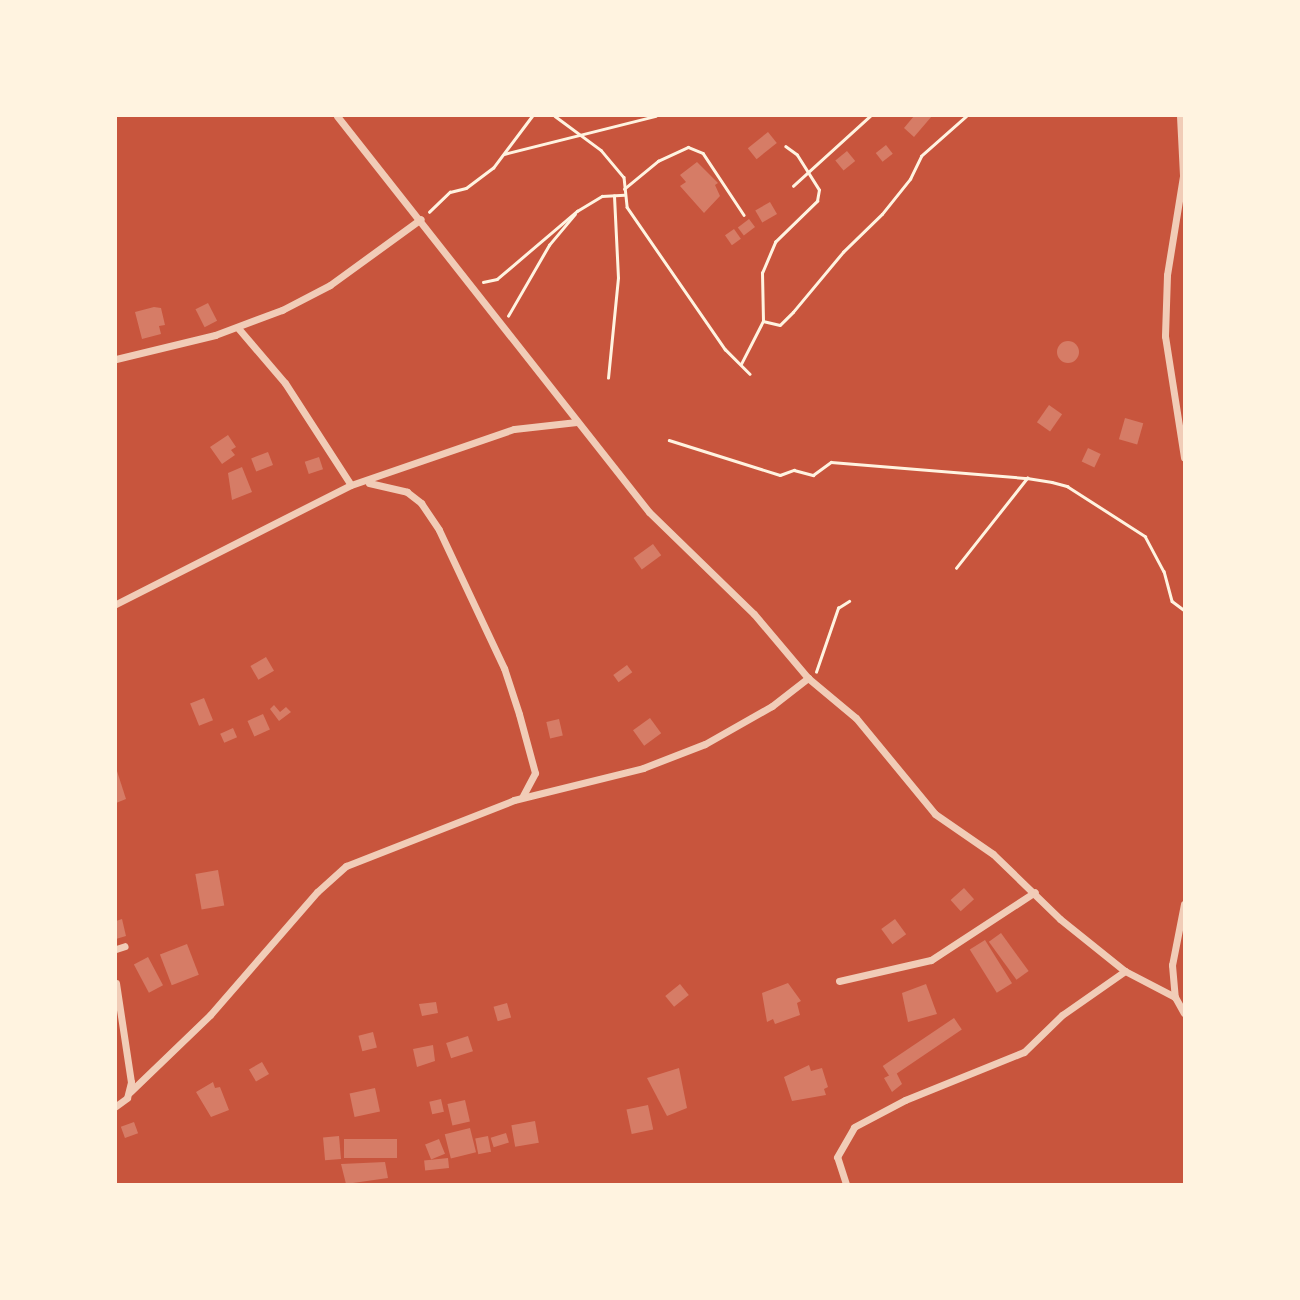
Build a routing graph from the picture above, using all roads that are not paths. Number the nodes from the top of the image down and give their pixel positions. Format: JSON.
{"nodes":[{"id":1,"x":337,"y":116,"type":"edge"},
{"id":2,"x":1180,"y":116,"type":"edge"},
{"id":3,"x":421,"y":219,"type":"junction"},
{"id":4,"x":238,"y":328,"type":"junction"},
{"id":5,"x":116,"y":359,"type":"edge"},
{"id":6,"x":1175,"y":418,"type":"junction"},
{"id":7,"x":577,"y":422,"type":"junction"},
{"id":8,"x":1185,"y":422,"type":"edge"},
{"id":9,"x":1185,"y":458,"type":"edge"},
{"id":10,"x":362,"y":482,"type":"junction"},
{"id":11,"x":351,"y":485,"type":"junction"},
{"id":12,"x":116,"y":604,"type":"edge"},
{"id":13,"x":808,"y":678,"type":"junction"},
{"id":14,"x":521,"y":798,"type":"junction"},
{"id":15,"x":1035,"y":892,"type":"junction"},
{"id":16,"x":1185,"y":904,"type":"edge"},
{"id":17,"x":125,"y":946,"type":"dead end"},
{"id":18,"x":116,"y":949,"type":"edge"},
{"id":19,"x":1172,"y":965,"type":"junction"},
{"id":20,"x":1125,"y":971,"type":"junction"},
{"id":21,"x":839,"y":981,"type":"dead end"},
{"id":22,"x":116,"y":983,"type":"edge"},
{"id":23,"x":1149,"y":987,"type":"junction"},
{"id":24,"x":1175,"y":997,"type":"junction"},
{"id":25,"x":1185,"y":1013,"type":"edge"},
{"id":26,"x":130,"y":1091,"type":"junction"},
{"id":27,"x":116,"y":1106,"type":"edge"},
{"id":28,"x":846,"y":1185,"type":"edge"}],
"edges":[{"from":1,"to":3,"type":"street"},
{"from":2,"to":6,"type":"street"},
{"from":3,"to":4,"type":"street"},
{"from":3,"to":7,"type":"street"},
{"from":4,"to":5,"type":"street"},
{"from":4,"to":11,"type":"street"},
{"from":6,"to":8,"type":"street"},
{"from":6,"to":9,"type":"street"},
{"from":7,"to":10,"type":"street"},
{"from":7,"to":13,"type":"street"},
{"from":10,"to":11,"type":"street"},
{"from":10,"to":14,"type":"street"},
{"from":11,"to":12,"type":"street"},
{"from":13,"to":14,"type":"street"},
{"from":13,"to":15,"type":"street"},
{"from":14,"to":26,"type":"street"},
{"from":15,"to":20,"type":"street"},
{"from":15,"to":21,"type":"street"},
{"from":16,"to":19,"type":"street"},
{"from":17,"to":18,"type":"street"},
{"from":19,"to":23,"type":"street"},
{"from":19,"to":24,"type":"street"},
{"from":20,"to":23,"type":"street"},
{"from":20,"to":28,"type":"street"},
{"from":22,"to":26,"type":"street"},
{"from":23,"to":24,"type":"street"},
{"from":24,"to":25,"type":"street"},
{"from":26,"to":27,"type":"street"}]}
